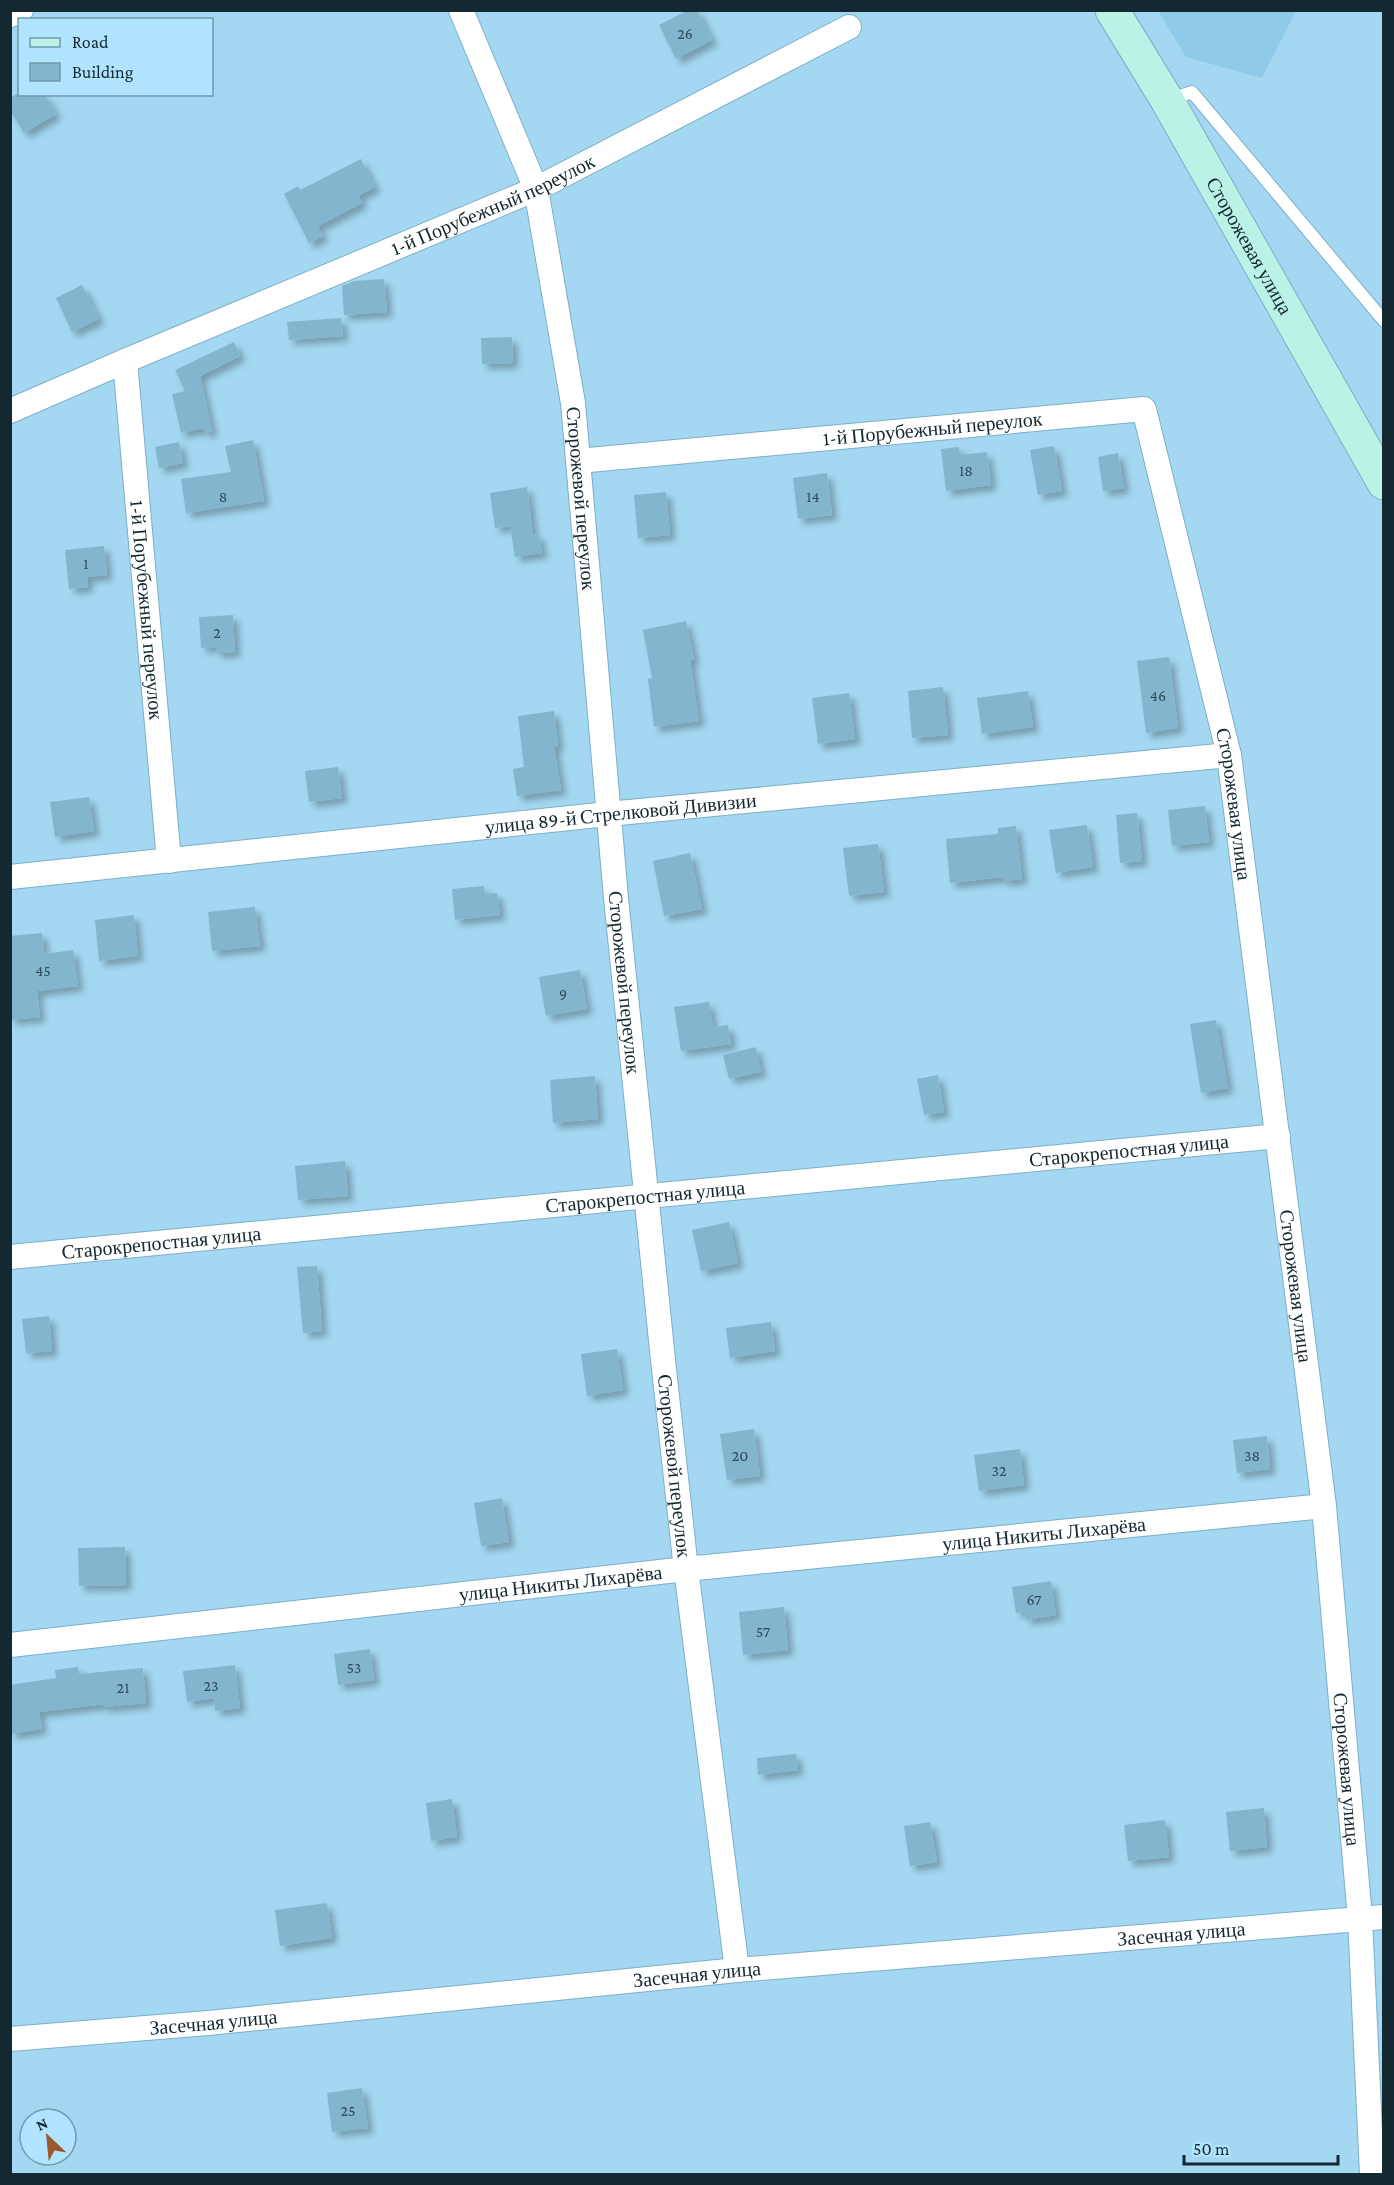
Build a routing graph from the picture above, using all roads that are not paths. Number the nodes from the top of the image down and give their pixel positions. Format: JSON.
{"nodes":[{"id":1,"x":21,"y":10,"type":"edge"},
{"id":2,"x":460,"y":10,"type":"edge"},
{"id":3,"x":1112,"y":10,"type":"edge"},
{"id":4,"x":10,"y":15,"type":"edge"},
{"id":5,"x":849,"y":27,"type":"dead end"},
{"id":6,"x":1167,"y":100,"type":"junction"},
{"id":7,"x":536,"y":189,"type":"junction"},
{"id":8,"x":1383,"y":321,"type":"edge"},
{"id":9,"x":125,"y":361,"type":"junction"},
{"id":10,"x":1144,"y":409,"type":"joint"},
{"id":11,"x":10,"y":411,"type":"edge"},
{"id":12,"x":578,"y":461,"type":"junction"},
{"id":13,"x":1383,"y":483,"type":"edge"},
{"id":14,"x":1229,"y":755,"type":"junction"},
{"id":15,"x":608,"y":814,"type":"junction"},
{"id":16,"x":169,"y":861,"type":"junction"},
{"id":17,"x":10,"y":878,"type":"edge"},
{"id":18,"x":1278,"y":1136,"type":"junction"},
{"id":19,"x":646,"y":1197,"type":"junction"},
{"id":20,"x":10,"y":1257,"type":"edge"},
{"id":21,"x":1324,"y":1506,"type":"junction"},
{"id":22,"x":686,"y":1569,"type":"junction"},
{"id":23,"x":10,"y":1645,"type":"edge"},
{"id":24,"x":1372,"y":1918,"type":"edge"},
{"id":25,"x":737,"y":1970,"type":"junction"},
{"id":26,"x":10,"y":2039,"type":"edge"},
{"id":27,"x":1371,"y":2174,"type":"edge"}],
"edges":[{"from":1,"to":4,"type":"street"},
{"from":2,"to":7,"type":"street","name":"Сторожевой переулок"},
{"from":3,"to":6,"type":"main road","name":"Сторожевая улица"},
{"from":5,"to":7,"type":"street","name":"1-й Порубежный переулок"},
{"from":6,"to":8,"type":"lane"},
{"from":6,"to":13,"type":"main road","name":"Сторожевая улица"},
{"from":7,"to":9,"type":"street","name":"1-й Порубежный переулок"},
{"from":7,"to":12,"type":"street","name":"Сторожевой переулок"},
{"from":9,"to":11,"type":"street","name":"1-й Порубежный переулок"},
{"from":9,"to":16,"type":"street","name":"1-й Порубежный переулок"},
{"from":10,"to":12,"type":"street","name":"1-й Порубежный переулок"},
{"from":10,"to":14,"type":"street","name":"Сторожевая улица"},
{"from":12,"to":15,"type":"street","name":"Сторожевой переулок"},
{"from":14,"to":15,"type":"street","name":"улица 89-й Стрелковой Дивизии"},
{"from":14,"to":18,"type":"street","name":"Сторожевая улица"},
{"from":15,"to":16,"type":"street","name":"улица 89-й Стрелковой Дивизии"},
{"from":15,"to":19,"type":"street","name":"Сторожевой переулок"},
{"from":16,"to":17,"type":"street","name":"улица 89-й Стрелковой Дивизии"},
{"from":18,"to":19,"type":"street","name":"Старокрепостная улица"},
{"from":18,"to":21,"type":"street","name":"Сторожевая улица"},
{"from":19,"to":20,"type":"street","name":"Старокрепостная улица"},
{"from":19,"to":22,"type":"street","name":"Сторожевой переулок"},
{"from":21,"to":22,"type":"street","name":"улица Никиты Лихарёва"},
{"from":21,"to":24,"type":"street","name":"Сторожевая улица"},
{"from":22,"to":23,"type":"street","name":"улица Никиты Лихарёва"},
{"from":22,"to":25,"type":"street","name":"Сторожевой переулок"},
{"from":24,"to":25,"type":"street","name":"Засечная улица"},
{"from":24,"to":27,"type":"street","name":"Сторожевая улица"},
{"from":25,"to":26,"type":"street","name":"Засечная улица"}]}
